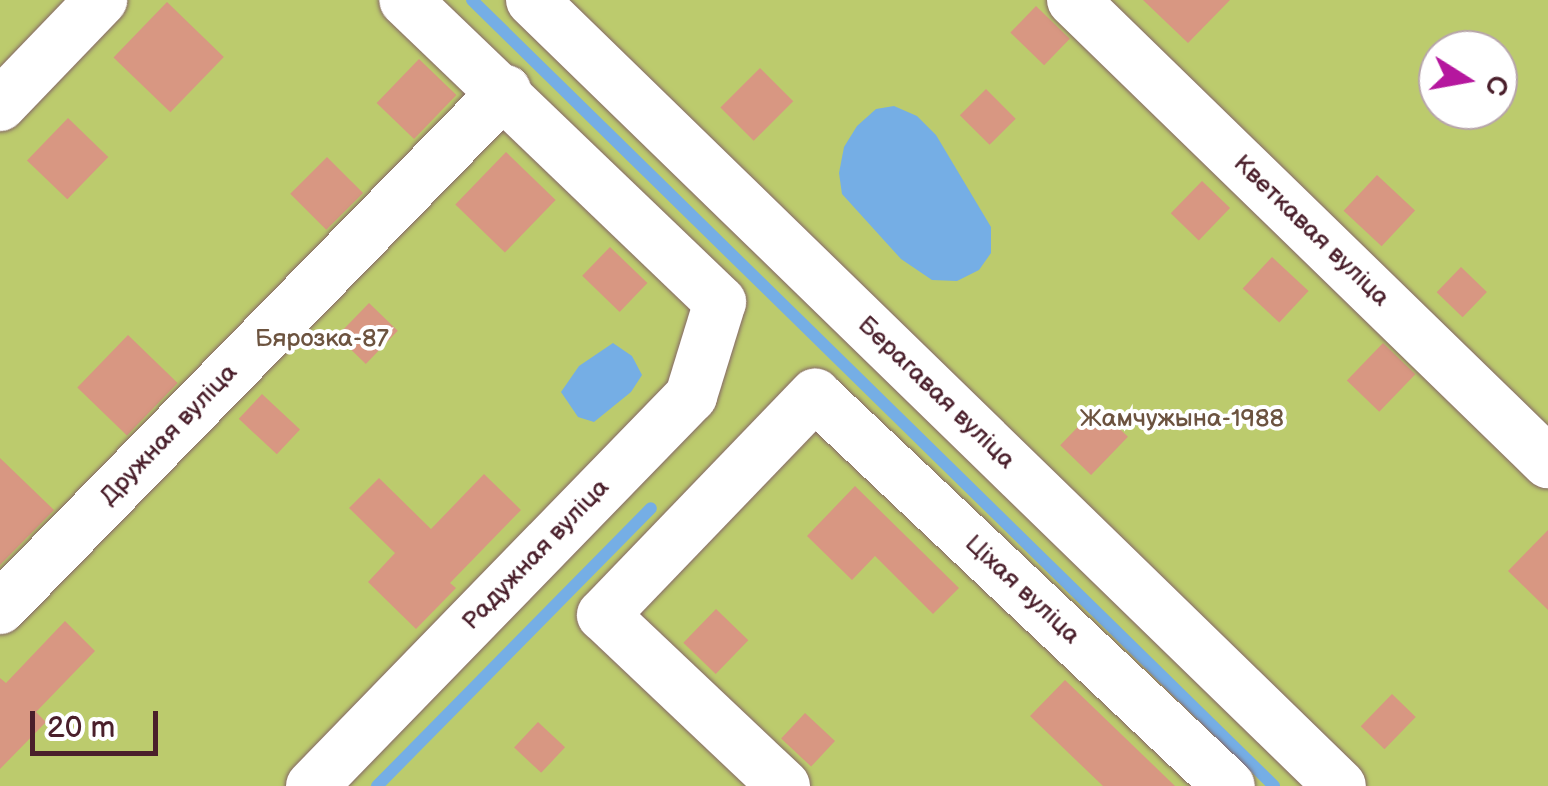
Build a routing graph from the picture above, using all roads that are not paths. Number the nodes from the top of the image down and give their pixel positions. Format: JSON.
{"nodes":[{"id":1,"x":101,"y":0,"type":"edge"},
{"id":2,"x":405,"y":0,"type":"edge"},
{"id":3,"x":532,"y":0,"type":"edge"},
{"id":4,"x":1073,"y":0,"type":"edge"},
{"id":5,"x":505,"y":92,"type":"junction"},
{"id":6,"x":0,"y":105,"type":"edge"},
{"id":7,"x":1548,"y":462,"type":"edge"},
{"id":8,"x":0,"y":608,"type":"edge"},
{"id":9,"x":312,"y":786,"type":"edge"},
{"id":10,"x":784,"y":786,"type":"edge"},
{"id":11,"x":1230,"y":786,"type":"edge"},
{"id":12,"x":1340,"y":786,"type":"edge"}],
"edges":[{"from":1,"to":6,"type":"lane"},
{"from":2,"to":5,"type":"lane"},
{"from":3,"to":12,"type":"lane","name":"Берагавая вуліца"},
{"from":4,"to":7,"type":"lane","name":"Кветкавая вуліца"},
{"from":5,"to":8,"type":"lane","name":"Дружная вуліца"},
{"from":5,"to":9,"type":"lane","name":"Радужная вуліца"},
{"from":10,"to":11,"type":"lane","name":"Ціхая вуліца"}]}
